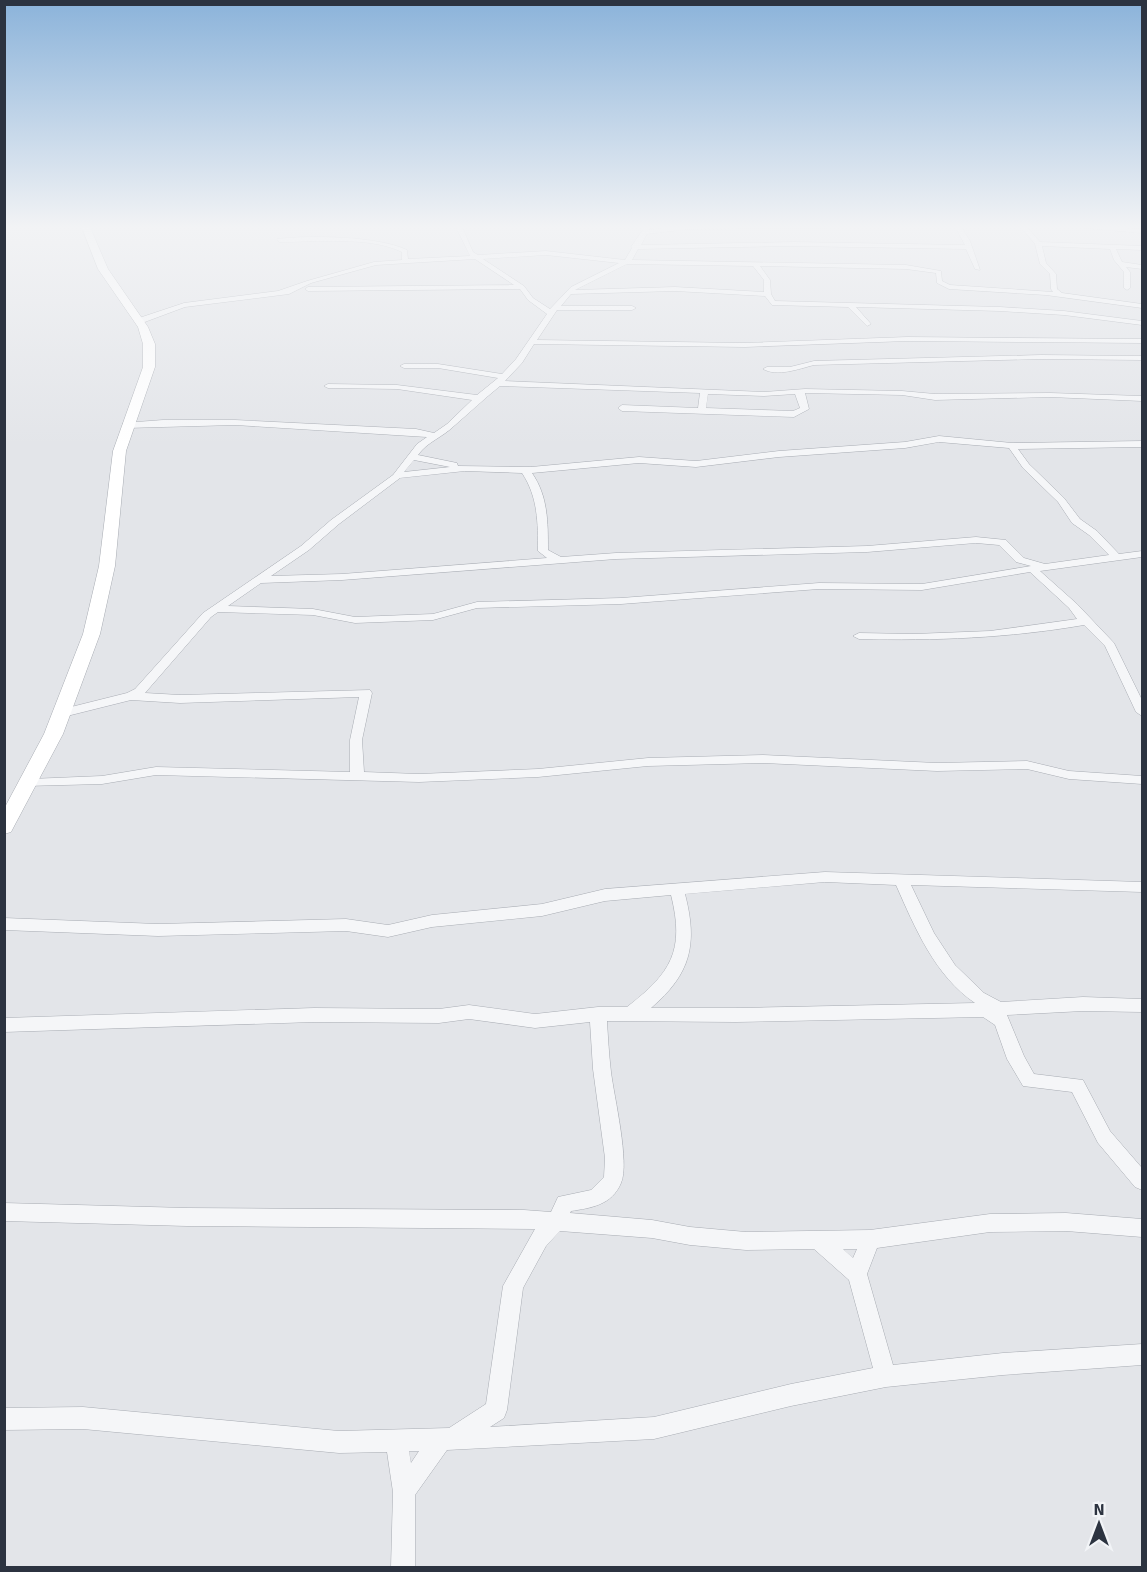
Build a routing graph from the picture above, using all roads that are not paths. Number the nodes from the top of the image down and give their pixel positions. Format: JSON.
{"nodes":[{"id":1,"x":123,"y":298,"type":"edge"},
{"id":2,"x":237,"y":298,"type":"edge"},
{"id":3,"x":531,"y":298,"type":"edge"},
{"id":4,"x":565,"y":298,"type":"edge"},
{"id":5,"x":770,"y":298,"type":"edge"},
{"id":6,"x":1090,"y":298,"type":"edge"},
{"id":7,"x":850,"y":306,"type":"junction"},
{"id":8,"x":1143,"y":306,"type":"edge"},
{"id":9,"x":632,"y":308,"type":"dead end"},
{"id":10,"x":554,"y":311,"type":"junction"},
{"id":11,"x":139,"y":321,"type":"junction"},
{"id":12,"x":1143,"y":323,"type":"edge"},
{"id":13,"x":867,"y":324,"type":"dead end"},
{"id":14,"x":1143,"y":341,"type":"edge"},
{"id":15,"x":530,"y":342,"type":"junction"},
{"id":16,"x":1143,"y":358,"type":"edge"},
{"id":17,"x":404,"y":366,"type":"dead end"},
{"id":18,"x":767,"y":369,"type":"dead end"},
{"id":19,"x":501,"y":380,"type":"junction"},
{"id":20,"x":328,"y":386,"type":"dead end"},
{"id":21,"x":704,"y":391,"type":"junction"},
{"id":22,"x":799,"y":393,"type":"junction"},
{"id":23,"x":1143,"y":399,"type":"edge"},
{"id":24,"x":473,"y":400,"type":"junction"},
{"id":25,"x":622,"y":408,"type":"dead end"},
{"id":26,"x":702,"y":410,"type":"junction"},
{"id":27,"x":126,"y":425,"type":"junction"},
{"id":28,"x":435,"y":436,"type":"junction"},
{"id":29,"x":1143,"y":444,"type":"edge"},
{"id":30,"x":1012,"y":446,"type":"junction"},
{"id":31,"x":412,"y":457,"type":"junction"},
{"id":32,"x":560,"y":467,"type":"junction"},
{"id":33,"x":465,"y":468,"type":"junction"},
{"id":34,"x":525,"y":471,"type":"junction"},
{"id":35,"x":397,"y":476,"type":"junction"},
{"id":36,"x":538,"y":491,"type":"junction"},
{"id":37,"x":1143,"y":554,"type":"edge"},
{"id":38,"x":1117,"y":558,"type":"junction"},
{"id":39,"x":559,"y":561,"type":"junction"},
{"id":40,"x":1049,"y":568,"type":"junction"},
{"id":41,"x":1033,"y":570,"type":"junction"},
{"id":42,"x":260,"y":580,"type":"junction"},
{"id":43,"x":216,"y":609,"type":"junction"},
{"id":44,"x":1080,"y":621,"type":"junction"},
{"id":45,"x":859,"y":636,"type":"dead end"},
{"id":46,"x":131,"y":696,"type":"junction"},
{"id":47,"x":1143,"y":712,"type":"edge"},
{"id":48,"x":63,"y":713,"type":"junction"},
{"id":49,"x":357,"y":775,"type":"junction"},
{"id":50,"x":1143,"y":780,"type":"edge"},
{"id":51,"x":30,"y":783,"type":"junction"},
{"id":52,"x":5,"y":825,"type":"edge"},
{"id":53,"x":901,"y":878,"type":"junction"},
{"id":54,"x":1143,"y":887,"type":"edge"},
{"id":55,"x":677,"y":890,"type":"junction"},
{"id":56,"x":4,"y":924,"type":"edge"},
{"id":57,"x":1143,"y":1005,"type":"edge"},
{"id":58,"x":999,"y":1012,"type":"junction"},
{"id":59,"x":598,"y":1014,"type":"junction"},
{"id":60,"x":631,"y":1014,"type":"junction"},
{"id":61,"x":4,"y":1025,"type":"edge"},
{"id":62,"x":1143,"y":1181,"type":"edge"},
{"id":63,"x":4,"y":1212,"type":"edge"},
{"id":64,"x":524,"y":1219,"type":"junction"},
{"id":65,"x":556,"y":1221,"type":"junction"},
{"id":66,"x":1143,"y":1228,"type":"edge"},
{"id":67,"x":539,"y":1239,"type":"junction"},
{"id":68,"x":870,"y":1239,"type":"junction"},
{"id":69,"x":819,"y":1241,"type":"junction"},
{"id":70,"x":857,"y":1274,"type":"junction"},
{"id":71,"x":1143,"y":1355,"type":"edge"},
{"id":72,"x":886,"y":1376,"type":"junction"},
{"id":73,"x":4,"y":1419,"type":"edge"},
{"id":74,"x":447,"y":1439,"type":"junction"},
{"id":75,"x":396,"y":1440,"type":"junction"},
{"id":76,"x":404,"y":1492,"type":"junction"},
{"id":77,"x":403,"y":1568,"type":"edge"}],
"edges":[{"from":1,"to":11,"type":"street"},
{"from":2,"to":11,"type":"street"},
{"from":3,"to":10,"type":"street"},
{"from":4,"to":10,"type":"street"},
{"from":5,"to":7,"type":"street"},
{"from":6,"to":8,"type":"street"},
{"from":7,"to":12,"type":"street"},
{"from":7,"to":13,"type":"street"},
{"from":9,"to":10,"type":"street"},
{"from":10,"to":15,"type":"street"},
{"from":11,"to":27,"type":"street"},
{"from":14,"to":15,"type":"street"},
{"from":15,"to":19,"type":"street"},
{"from":16,"to":18,"type":"street"},
{"from":17,"to":19,"type":"street"},
{"from":19,"to":21,"type":"street"},
{"from":19,"to":24,"type":"street"},
{"from":20,"to":24,"type":"street"},
{"from":21,"to":22,"type":"street"},
{"from":21,"to":26,"type":"street"},
{"from":22,"to":23,"type":"street"},
{"from":22,"to":26,"type":"street"},
{"from":24,"to":28,"type":"street"},
{"from":25,"to":26,"type":"street"},
{"from":27,"to":28,"type":"street"},
{"from":27,"to":48,"type":"street"},
{"from":28,"to":31,"type":"street"},
{"from":29,"to":30,"type":"street"},
{"from":30,"to":32,"type":"street"},
{"from":30,"to":38,"type":"street"},
{"from":31,"to":33,"type":"street"},
{"from":31,"to":35,"type":"street"},
{"from":32,"to":34,"type":"street"},
{"from":32,"to":36,"type":"street"},
{"from":33,"to":34,"type":"street"},
{"from":33,"to":35,"type":"street"},
{"from":34,"to":36,"type":"street"},
{"from":35,"to":42,"type":"street"},
{"from":36,"to":39,"type":"street"},
{"from":37,"to":38,"type":"street"},
{"from":38,"to":40,"type":"street"},
{"from":39,"to":40,"type":"street"},
{"from":39,"to":42,"type":"street"},
{"from":40,"to":41,"type":"street"},
{"from":41,"to":43,"type":"street"},
{"from":41,"to":44,"type":"street"},
{"from":42,"to":43,"type":"street"},
{"from":43,"to":46,"type":"street"},
{"from":44,"to":45,"type":"street"},
{"from":44,"to":47,"type":"street"},
{"from":46,"to":48,"type":"street"},
{"from":46,"to":49,"type":"street"},
{"from":48,"to":51,"type":"street"},
{"from":49,"to":50,"type":"street"},
{"from":49,"to":51,"type":"street"},
{"from":51,"to":52,"type":"street"},
{"from":53,"to":54,"type":"street"},
{"from":53,"to":55,"type":"street"},
{"from":53,"to":58,"type":"street"},
{"from":55,"to":56,"type":"street"},
{"from":55,"to":60,"type":"street"},
{"from":57,"to":58,"type":"street"},
{"from":58,"to":60,"type":"street"},
{"from":58,"to":62,"type":"street"},
{"from":59,"to":60,"type":"street"},
{"from":59,"to":61,"type":"street"},
{"from":59,"to":65,"type":"street"},
{"from":63,"to":64,"type":"street"},
{"from":64,"to":65,"type":"street"},
{"from":64,"to":67,"type":"street"},
{"from":65,"to":67,"type":"street"},
{"from":65,"to":69,"type":"street"},
{"from":66,"to":68,"type":"street"},
{"from":67,"to":74,"type":"street"},
{"from":68,"to":69,"type":"street"},
{"from":68,"to":70,"type":"street"},
{"from":69,"to":70,"type":"street"},
{"from":70,"to":72,"type":"street"},
{"from":71,"to":72,"type":"street"},
{"from":72,"to":74,"type":"street"},
{"from":73,"to":75,"type":"street"},
{"from":74,"to":75,"type":"street"},
{"from":74,"to":76,"type":"street"},
{"from":75,"to":76,"type":"street"},
{"from":76,"to":77,"type":"street"}]}
